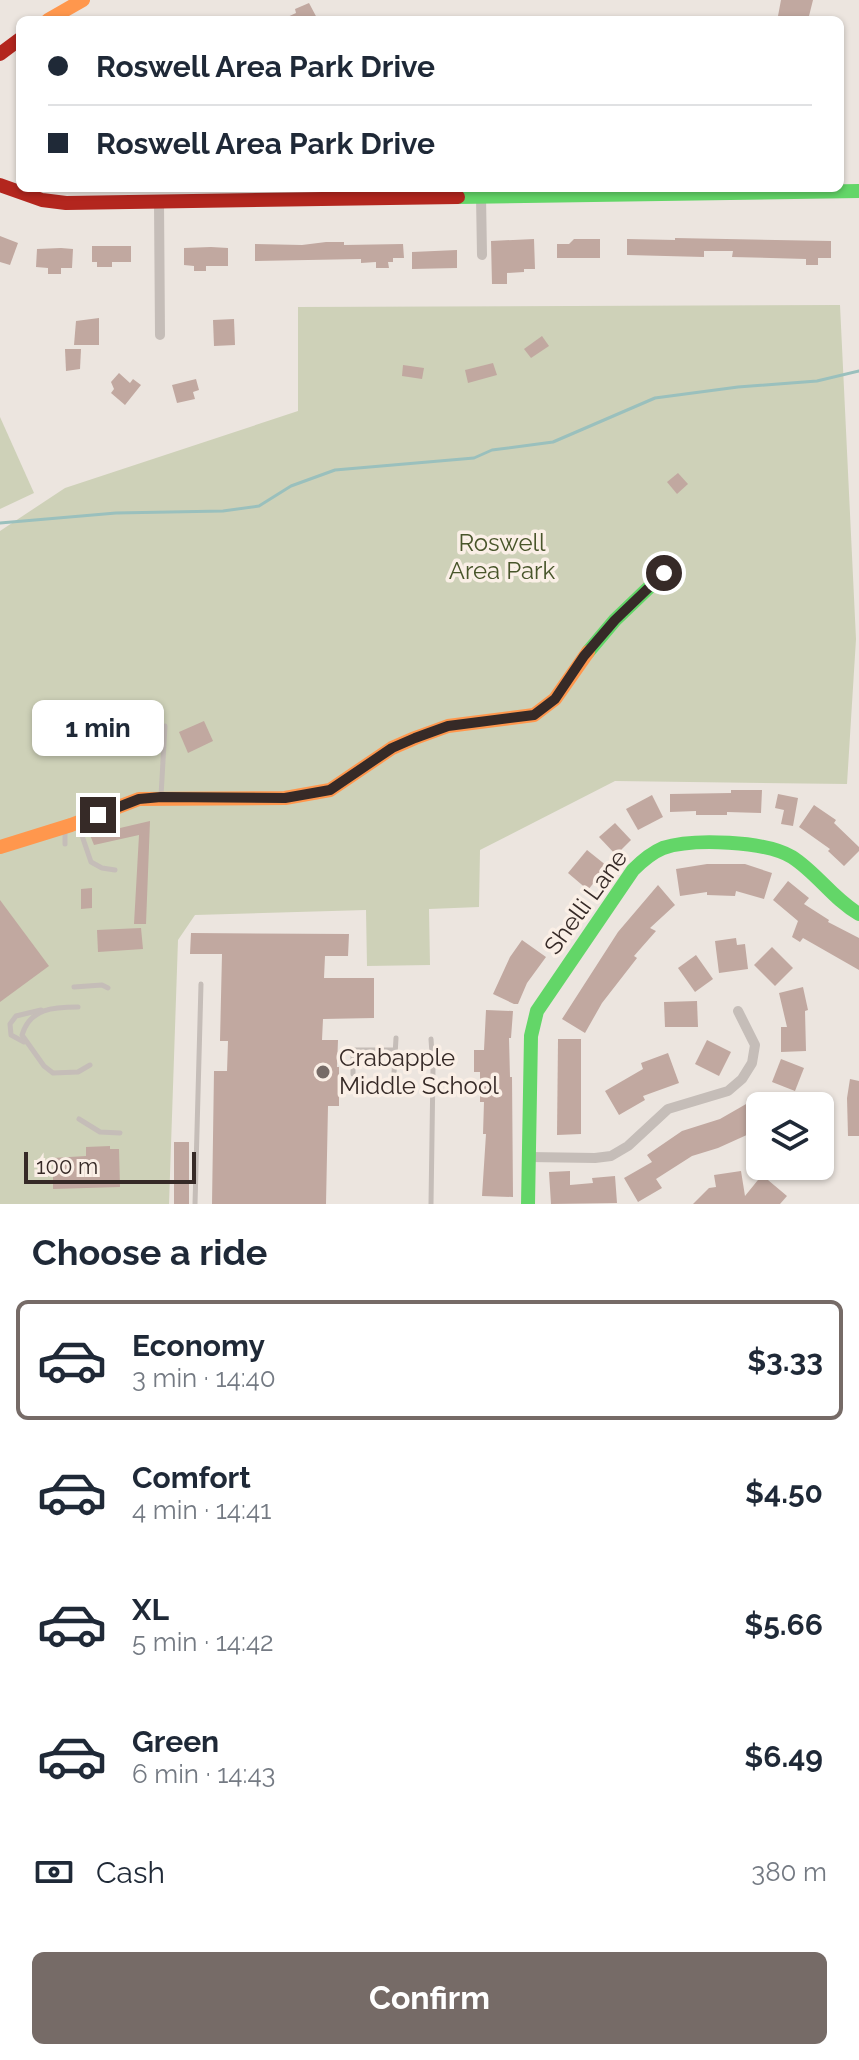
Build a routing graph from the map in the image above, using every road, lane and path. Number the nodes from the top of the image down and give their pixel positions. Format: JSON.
{"nodes":[{"id":1,"x":74,"y":2,"type":"edge"},
{"id":2,"x":54,"y":16,"type":"edge"},
{"id":3,"x":19,"y":192,"type":"edge"},
{"id":4,"x":783,"y":192,"type":"edge"},
{"id":5,"x":481,"y":196,"type":"junction"},
{"id":6,"x":159,"y":202,"type":"junction"},
{"id":7,"x":482,"y":255,"type":"dead end"},
{"id":8,"x":160,"y":335,"type":"dead end"},
{"id":9,"x":664,"y":573,"type":"dead end"},
{"id":10,"x":165,"y":726,"type":"dead end"},
{"id":11,"x":161,"y":797,"type":"junction"},
{"id":12,"x":71,"y":825,"type":"junction"},
{"id":13,"x":65,"y":844,"type":"dead end"},
{"id":14,"x":0,"y":847,"type":"edge"},
{"id":15,"x":115,"y":870,"type":"dead end"},
{"id":16,"x":859,"y":914,"type":"edge"},
{"id":17,"x":201,"y":984,"type":"dead end"},
{"id":18,"x":74,"y":987,"type":"dead end"},
{"id":19,"x":108,"y":988,"type":"dead end"},
{"id":20,"x":78,"y":1007,"type":"dead end"},
{"id":21,"x":42,"y":1010,"type":"junction"},
{"id":22,"x":738,"y":1011,"type":"dead end"},
{"id":23,"x":396,"y":1038,"type":"dead end"},
{"id":24,"x":431,"y":1039,"type":"dead end"},
{"id":25,"x":27,"y":1043,"type":"junction"},
{"id":26,"x":394,"y":1050,"type":"junction"},
{"id":27,"x":90,"y":1065,"type":"dead end"},
{"id":28,"x":394,"y":1073,"type":"dead end"},
{"id":29,"x":353,"y":1074,"type":"dead end"},
{"id":30,"x":79,"y":1119,"type":"dead end"},
{"id":31,"x":120,"y":1133,"type":"dead end"},
{"id":32,"x":529,"y":1157,"type":"junction"},
{"id":33,"x":195,"y":1204,"type":"edge"},
{"id":34,"x":431,"y":1204,"type":"edge"},
{"id":35,"x":528,"y":1204,"type":"edge"}],
"edges":[{"from":1,"to":2,"type":"street"},
{"from":3,"to":6,"type":"street"},
{"from":4,"to":5,"type":"street"},
{"from":5,"to":6,"type":"street"},
{"from":5,"to":7,"type":"street"},
{"from":6,"to":8,"type":"street"},
{"from":9,"to":11,"type":"street"},
{"from":10,"to":11,"type":"lane"},
{"from":11,"to":12,"type":"street"},
{"from":12,"to":13,"type":"lane"},
{"from":12,"to":14,"type":"street"},
{"from":12,"to":15,"type":"lane"},
{"from":16,"to":32,"type":"street","name":"Shelli Lane"},
{"from":17,"to":33,"type":"lane"},
{"from":18,"to":19,"type":"lane"},
{"from":20,"to":21,"type":"lane"},
{"from":21,"to":25,"type":"lane"},
{"from":21,"to":25,"type":"lane"},
{"from":22,"to":32,"type":"street"},
{"from":23,"to":26,"type":"lane"},
{"from":24,"to":34,"type":"lane"},
{"from":25,"to":27,"type":"lane"},
{"from":26,"to":28,"type":"lane"},
{"from":26,"to":29,"type":"lane"},
{"from":30,"to":31,"type":"lane"},
{"from":32,"to":35,"type":"street","name":"Shelli Lane"}]}
